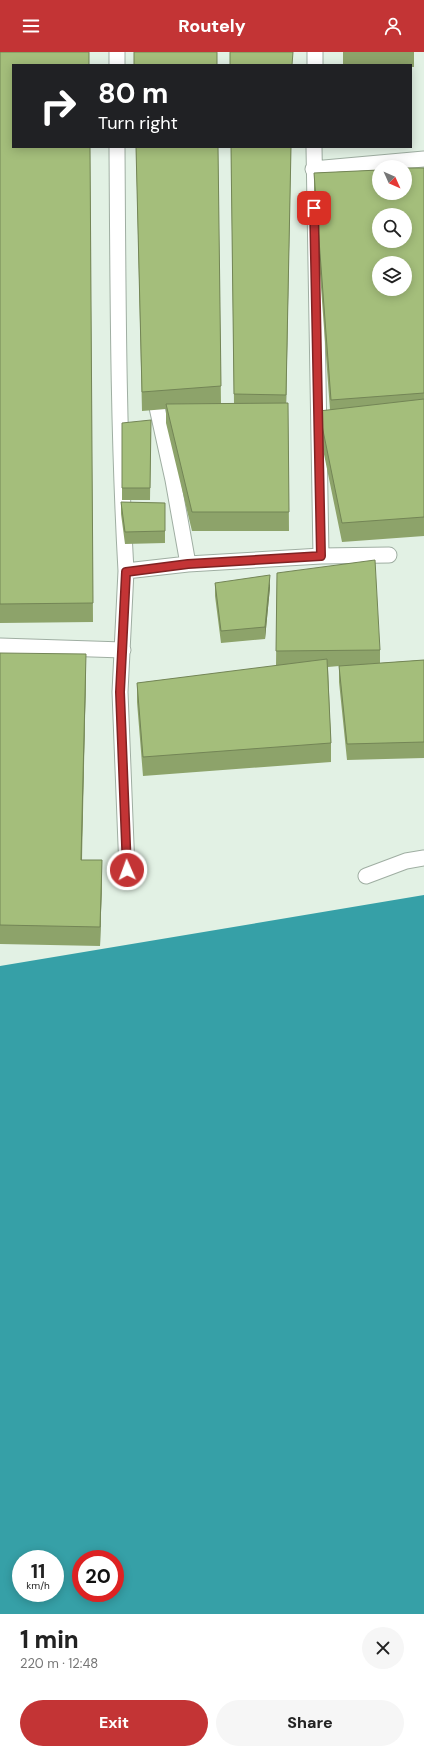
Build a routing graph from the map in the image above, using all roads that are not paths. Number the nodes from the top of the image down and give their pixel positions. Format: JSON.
{"nodes":[{"id":1,"x":117,"y":52,"type":"edge"},
{"id":2,"x":315,"y":52,"type":"edge"},
{"id":3,"x":117,"y":64,"type":"edge"},
{"id":4,"x":315,"y":64,"type":"edge"},
{"id":5,"x":117,"y":148,"type":"edge"},
{"id":6,"x":314,"y":148,"type":"edge"},
{"id":7,"x":424,"y":159,"type":"edge"},
{"id":8,"x":313,"y":169,"type":"junction"},
{"id":9,"x":156,"y":403,"type":"edge"},
{"id":10,"x":389,"y":555,"type":"dead end"},
{"id":11,"x":321,"y":556,"type":"junction"},
{"id":12,"x":188,"y":564,"type":"junction"},
{"id":13,"x":126,"y":572,"type":"junction"},
{"id":14,"x":0,"y":646,"type":"edge"},
{"id":15,"x":123,"y":650,"type":"junction"},
{"id":16,"x":424,"y":858,"type":"edge"},
{"id":17,"x":127,"y":870,"type":"dead end"},
{"id":18,"x":366,"y":876,"type":"dead end"}],
"edges":[{"from":1,"to":3,"type":"lane"},
{"from":2,"to":4,"type":"lane"},
{"from":5,"to":13,"type":"lane"},
{"from":6,"to":8,"type":"lane"},
{"from":7,"to":8,"type":"lane"},
{"from":8,"to":11,"type":"lane"},
{"from":9,"to":12,"type":"lane"},
{"from":10,"to":11,"type":"lane"},
{"from":11,"to":12,"type":"lane"},
{"from":12,"to":13,"type":"lane"},
{"from":13,"to":15,"type":"lane"},
{"from":14,"to":15,"type":"lane"},
{"from":15,"to":17,"type":"lane"},
{"from":16,"to":18,"type":"lane"}]}
